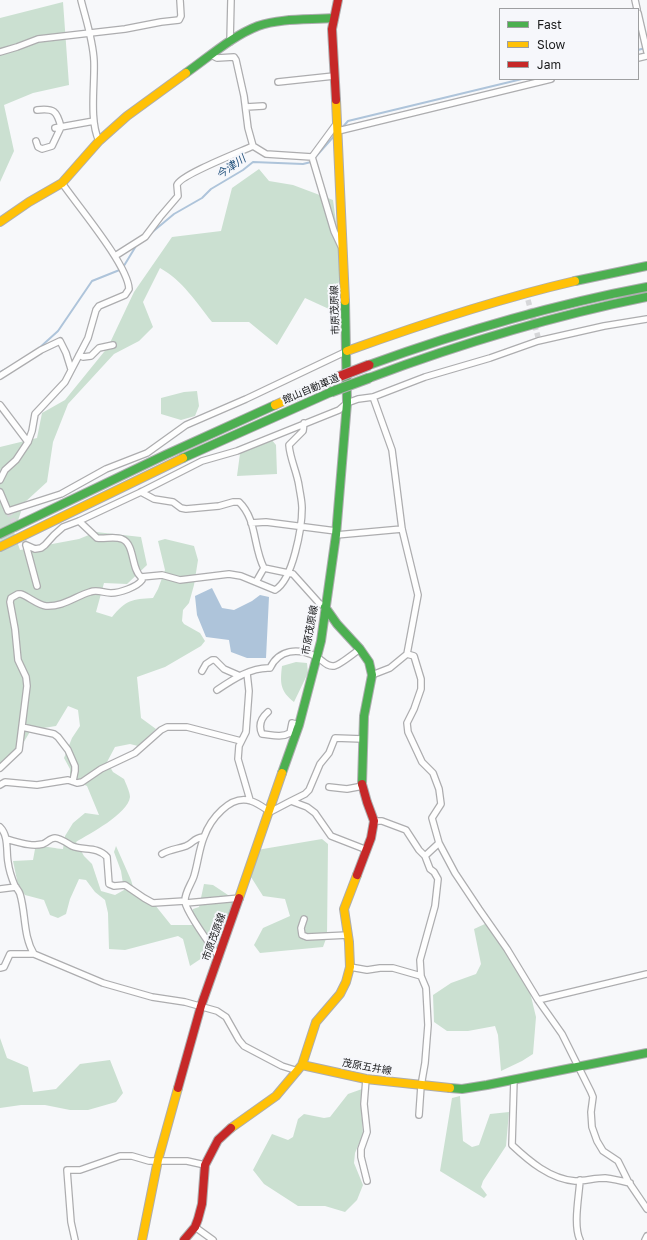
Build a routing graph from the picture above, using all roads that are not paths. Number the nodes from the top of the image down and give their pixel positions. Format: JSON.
{"nodes":[{"id":1,"x":81,"y":0,"type":"edge"},
{"id":2,"x":180,"y":0,"type":"edge"},
{"id":3,"x":231,"y":0,"type":"edge"},
{"id":4,"x":336,"y":1,"type":"edge"},
{"id":5,"x":639,"y":17,"type":"edge"},
{"id":6,"x":334,"y":18,"type":"junction"},
{"id":7,"x":90,"y":32,"type":"junction"},
{"id":8,"x":230,"y":42,"type":"junction"},
{"id":9,"x":0,"y":52,"type":"edge"},
{"id":10,"x":647,"y":52,"type":"edge"},
{"id":11,"x":211,"y":55,"type":"junction"},
{"id":12,"x":334,"y":76,"type":"junction"},
{"id":13,"x":547,"y":80,"type":"edge"},
{"id":14,"x":278,"y":82,"type":"dead end"},
{"id":15,"x":263,"y":106,"type":"dead end"},
{"id":16,"x":246,"y":107,"type":"junction"},
{"id":17,"x":37,"y":110,"type":"dead end"},
{"id":18,"x":94,"y":122,"type":"junction"},
{"id":19,"x":58,"y":128,"type":"junction"},
{"id":20,"x":338,"y":130,"type":"junction"},
{"id":21,"x":36,"y":141,"type":"dead end"},
{"id":22,"x":99,"y":141,"type":"junction"},
{"id":23,"x":253,"y":146,"type":"junction"},
{"id":24,"x":312,"y":157,"type":"junction"},
{"id":25,"x":62,"y":183,"type":"junction"},
{"id":26,"x":0,"y":222,"type":"edge"},
{"id":27,"x":343,"y":248,"type":"junction"},
{"id":28,"x":115,"y":256,"type":"junction"},
{"id":29,"x":647,"y":266,"type":"edge"},
{"id":30,"x":647,"y":286,"type":"edge"},
{"id":31,"x":647,"y":297,"type":"edge"},
{"id":32,"x":647,"y":319,"type":"edge"},
{"id":33,"x":112,"y":345,"type":"dead end"},
{"id":34,"x":347,"y":351,"type":"junction"},
{"id":35,"x":79,"y":355,"type":"junction"},
{"id":36,"x":71,"y":369,"type":"junction"},
{"id":37,"x":1,"y":373,"type":"edge"},
{"id":38,"x":373,"y":397,"type":"junction"},
{"id":39,"x":347,"y":403,"type":"junction"},
{"id":40,"x":0,"y":405,"type":"edge"},
{"id":41,"x":304,"y":424,"type":"junction"},
{"id":42,"x":28,"y":442,"type":"junction"},
{"id":43,"x":0,"y":480,"type":"edge"},
{"id":44,"x":0,"y":492,"type":"edge"},
{"id":45,"x":141,"y":492,"type":"junction"},
{"id":46,"x":79,"y":521,"type":"junction"},
{"id":47,"x":251,"y":523,"type":"junction"},
{"id":48,"x":301,"y":527,"type":"junction"},
{"id":49,"x":402,"y":529,"type":"junction"},
{"id":50,"x":336,"y":533,"type":"junction"},
{"id":51,"x":0,"y":534,"type":"edge"},
{"id":52,"x":0,"y":547,"type":"edge"},
{"id":53,"x":264,"y":568,"type":"junction"},
{"id":54,"x":288,"y":573,"type":"junction"},
{"id":55,"x":141,"y":577,"type":"junction"},
{"id":56,"x":256,"y":582,"type":"junction"},
{"id":57,"x":37,"y":586,"type":"dead end"},
{"id":58,"x":325,"y":607,"type":"junction"},
{"id":59,"x":360,"y":650,"type":"junction"},
{"id":60,"x":407,"y":654,"type":"junction"},
{"id":61,"x":317,"y":656,"type":"junction"},
{"id":62,"x":202,"y":671,"type":"dead end"},
{"id":63,"x":247,"y":673,"type":"junction"},
{"id":64,"x":372,"y":675,"type":"junction"},
{"id":65,"x":240,"y":676,"type":"junction"},
{"id":66,"x":217,"y":690,"type":"dead end"},
{"id":67,"x":268,"y":712,"type":"dead end"},
{"id":68,"x":299,"y":725,"type":"junction"},
{"id":69,"x":22,"y":727,"type":"junction"},
{"id":70,"x":363,"y":739,"type":"junction"},
{"id":71,"x":241,"y":741,"type":"junction"},
{"id":72,"x":0,"y":768,"type":"edge"},
{"id":73,"x":73,"y":781,"type":"junction"},
{"id":74,"x":0,"y":785,"type":"edge"},
{"id":75,"x":363,"y":786,"type":"junction"},
{"id":76,"x":329,"y":787,"type":"dead end"},
{"id":77,"x":250,"y":800,"type":"junction"},
{"id":78,"x":291,"y":801,"type":"junction"},
{"id":79,"x":270,"y":812,"type":"junction"},
{"id":80,"x":374,"y":822,"type":"junction"},
{"id":81,"x":0,"y":827,"type":"edge"},
{"id":82,"x":203,"y":837,"type":"junction"},
{"id":83,"x":6,"y":839,"type":"junction"},
{"id":84,"x":439,"y":843,"type":"junction"},
{"id":85,"x":367,"y":850,"type":"junction"},
{"id":86,"x":162,"y":854,"type":"dead end"},
{"id":87,"x":425,"y":856,"type":"junction"},
{"id":88,"x":16,"y":887,"type":"junction"},
{"id":89,"x":0,"y":889,"type":"edge"},
{"id":90,"x":240,"y":898,"type":"junction"},
{"id":91,"x":185,"y":902,"type":"junction"},
{"id":92,"x":304,"y":919,"type":"dead end"},
{"id":93,"x":348,"y":935,"type":"junction"},
{"id":94,"x":34,"y":954,"type":"junction"},
{"id":95,"x":219,"y":957,"type":"junction"},
{"id":96,"x":350,"y":967,"type":"junction"},
{"id":97,"x":0,"y":968,"type":"edge"},
{"id":98,"x":647,"y":974,"type":"edge"},
{"id":99,"x":421,"y":976,"type":"junction"},
{"id":100,"x":538,"y":1000,"type":"junction"},
{"id":101,"x":201,"y":1006,"type":"junction"},
{"id":102,"x":647,"y":1053,"type":"edge"},
{"id":103,"x":579,"y":1066,"type":"junction"},
{"id":104,"x":300,"y":1068,"type":"junction"},
{"id":105,"x":366,"y":1079,"type":"junction"},
{"id":106,"x":514,"y":1080,"type":"junction"},
{"id":107,"x":421,"y":1086,"type":"junction"},
{"id":108,"x":419,"y":1115,"type":"dead end"},
{"id":109,"x":158,"y":1160,"type":"junction"},
{"id":110,"x":205,"y":1165,"type":"junction"},
{"id":111,"x":580,"y":1180,"type":"junction"},
{"id":112,"x":367,"y":1181,"type":"dead end"},
{"id":113,"x":630,"y":1183,"type":"junction"},
{"id":114,"x":647,"y":1209,"type":"edge"},
{"id":115,"x":195,"y":1227,"type":"junction"},
{"id":116,"x":647,"y":1236,"type":"edge"},
{"id":117,"x":75,"y":1240,"type":"edge"},
{"id":118,"x":142,"y":1240,"type":"edge"},
{"id":119,"x":184,"y":1240,"type":"edge"},
{"id":120,"x":213,"y":1240,"type":"edge"},
{"id":121,"x":580,"y":1240,"type":"edge"},
{"id":122,"x":645,"y":1240,"type":"edge"}],
"edges":[{"from":1,"to":7,"type":"street"},
{"from":2,"to":7,"type":"street"},
{"from":3,"to":8,"type":"street"},
{"from":4,"to":6,"type":"main road","name":"市原茂原線"},
{"from":5,"to":10,"type":"street"},
{"from":6,"to":8,"type":"main road"},
{"from":6,"to":12,"type":"main road","name":"市原茂原線"},
{"from":7,"to":9,"type":"street"},
{"from":7,"to":18,"type":"street"},
{"from":8,"to":11,"type":"main road"},
{"from":11,"to":16,"type":"street"},
{"from":11,"to":22,"type":"main road"},
{"from":12,"to":14,"type":"street"},
{"from":12,"to":20,"type":"main road","name":"市原茂原線"},
{"from":13,"to":20,"type":"street"},
{"from":15,"to":16,"type":"street"},
{"from":16,"to":23,"type":"street"},
{"from":17,"to":19,"type":"street"},
{"from":18,"to":19,"type":"street"},
{"from":18,"to":22,"type":"street"},
{"from":19,"to":21,"type":"street"},
{"from":20,"to":24,"type":"street"},
{"from":20,"to":27,"type":"main road","name":"市原茂原線"},
{"from":22,"to":25,"type":"main road"},
{"from":23,"to":24,"type":"street"},
{"from":23,"to":28,"type":"street"},
{"from":24,"to":27,"type":"street"},
{"from":25,"to":26,"type":"main road"},
{"from":25,"to":28,"type":"street"},
{"from":27,"to":34,"type":"main road","name":"市原茂原線"},
{"from":28,"to":35,"type":"street"},
{"from":29,"to":34,"type":"main road"},
{"from":30,"to":51,"type":"main road","name":"館山自動車道","bridge":true},
{"from":31,"to":52,"type":"main road","name":"館山自動車道","bridge":true},
{"from":32,"to":38,"type":"street"},
{"from":33,"to":35,"type":"street"},
{"from":34,"to":39,"type":"main road","name":"市原茂原線"},
{"from":34,"to":44,"type":"street"},
{"from":35,"to":36,"type":"street"},
{"from":36,"to":37,"type":"street"},
{"from":36,"to":42,"type":"street"},
{"from":38,"to":39,"type":"street"},
{"from":38,"to":49,"type":"street"},
{"from":39,"to":41,"type":"street"},
{"from":39,"to":50,"type":"main road","name":"市原茂原線"},
{"from":40,"to":42,"type":"street"},
{"from":41,"to":45,"type":"street"},
{"from":41,"to":48,"type":"street"},
{"from":42,"to":43,"type":"street"},
{"from":45,"to":46,"type":"street"},
{"from":45,"to":47,"type":"street"},
{"from":46,"to":55,"type":"street"},
{"from":46,"to":57,"type":"street"},
{"from":47,"to":48,"type":"street"},
{"from":47,"to":53,"type":"street"},
{"from":48,"to":50,"type":"street"},
{"from":48,"to":54,"type":"street"},
{"from":49,"to":50,"type":"street"},
{"from":49,"to":60,"type":"street"},
{"from":50,"to":58,"type":"main road","name":"市原茂原線"},
{"from":53,"to":54,"type":"street"},
{"from":53,"to":56,"type":"street"},
{"from":54,"to":56,"type":"street"},
{"from":54,"to":58,"type":"street"},
{"from":55,"to":56,"type":"street"},
{"from":55,"to":69,"type":"street"},
{"from":58,"to":59,"type":"main road"},
{"from":58,"to":61,"type":"main road","name":"市原茂原線"},
{"from":59,"to":61,"type":"street"},
{"from":59,"to":64,"type":"main road"},
{"from":60,"to":64,"type":"street"},
{"from":60,"to":84,"type":"street"},
{"from":61,"to":63,"type":"street"},
{"from":61,"to":68,"type":"main road","name":"市原茂原線"},
{"from":62,"to":65,"type":"street"},
{"from":63,"to":65,"type":"street"},
{"from":63,"to":71,"type":"street"},
{"from":64,"to":70,"type":"main road"},
{"from":65,"to":66,"type":"street"},
{"from":67,"to":68,"type":"street"},
{"from":68,"to":79,"type":"main road","name":"市原茂原線"},
{"from":69,"to":72,"type":"street"},
{"from":69,"to":73,"type":"street"},
{"from":70,"to":75,"type":"main road"},
{"from":70,"to":78,"type":"street"},
{"from":71,"to":73,"type":"street"},
{"from":71,"to":77,"type":"street"},
{"from":73,"to":74,"type":"street"},
{"from":75,"to":76,"type":"street"},
{"from":75,"to":80,"type":"main road"},
{"from":77,"to":79,"type":"street"},
{"from":77,"to":82,"type":"street"},
{"from":78,"to":79,"type":"street"},
{"from":78,"to":85,"type":"street"},
{"from":79,"to":90,"type":"main road","name":"市原茂原線"},
{"from":80,"to":85,"type":"main road"},
{"from":80,"to":87,"type":"street"},
{"from":81,"to":83,"type":"street"},
{"from":82,"to":86,"type":"street"},
{"from":82,"to":91,"type":"street"},
{"from":83,"to":88,"type":"street"},
{"from":83,"to":91,"type":"street"},
{"from":84,"to":87,"type":"street"},
{"from":84,"to":100,"type":"street"},
{"from":85,"to":93,"type":"main road"},
{"from":87,"to":99,"type":"street"},
{"from":88,"to":89,"type":"street"},
{"from":88,"to":94,"type":"street"},
{"from":90,"to":91,"type":"street"},
{"from":90,"to":95,"type":"main road","name":"市原茂原線"},
{"from":91,"to":95,"type":"street"},
{"from":92,"to":93,"type":"street"},
{"from":93,"to":96,"type":"main road"},
{"from":94,"to":97,"type":"street"},
{"from":94,"to":101,"type":"street"},
{"from":95,"to":101,"type":"main road","name":"市原茂原線"},
{"from":96,"to":99,"type":"street"},
{"from":96,"to":104,"type":"main road"},
{"from":98,"to":100,"type":"street"},
{"from":99,"to":107,"type":"street"},
{"from":100,"to":103,"type":"street"},
{"from":101,"to":104,"type":"street"},
{"from":101,"to":109,"type":"main road","name":"市原茂原線"},
{"from":102,"to":103,"type":"main road","name":"茂原五井線"},
{"from":103,"to":106,"type":"main road","name":"茂原五井線"},
{"from":103,"to":113,"type":"street"},
{"from":104,"to":105,"type":"main road","name":"茂原五井線"},
{"from":104,"to":110,"type":"main road"},
{"from":105,"to":107,"type":"main road","name":"茂原五井線"},
{"from":105,"to":112,"type":"street"},
{"from":106,"to":107,"type":"main road","name":"茂原五井線"},
{"from":106,"to":111,"type":"street"},
{"from":107,"to":108,"type":"street"},
{"from":109,"to":110,"type":"street"},
{"from":109,"to":117,"type":"street"},
{"from":109,"to":118,"type":"main road","name":"市原茂原線"},
{"from":110,"to":115,"type":"main road"},
{"from":111,"to":113,"type":"street"},
{"from":111,"to":121,"type":"street"},
{"from":113,"to":114,"type":"street"},
{"from":115,"to":119,"type":"main road"},
{"from":115,"to":120,"type":"street"},
{"from":116,"to":122,"type":"street"}]}
